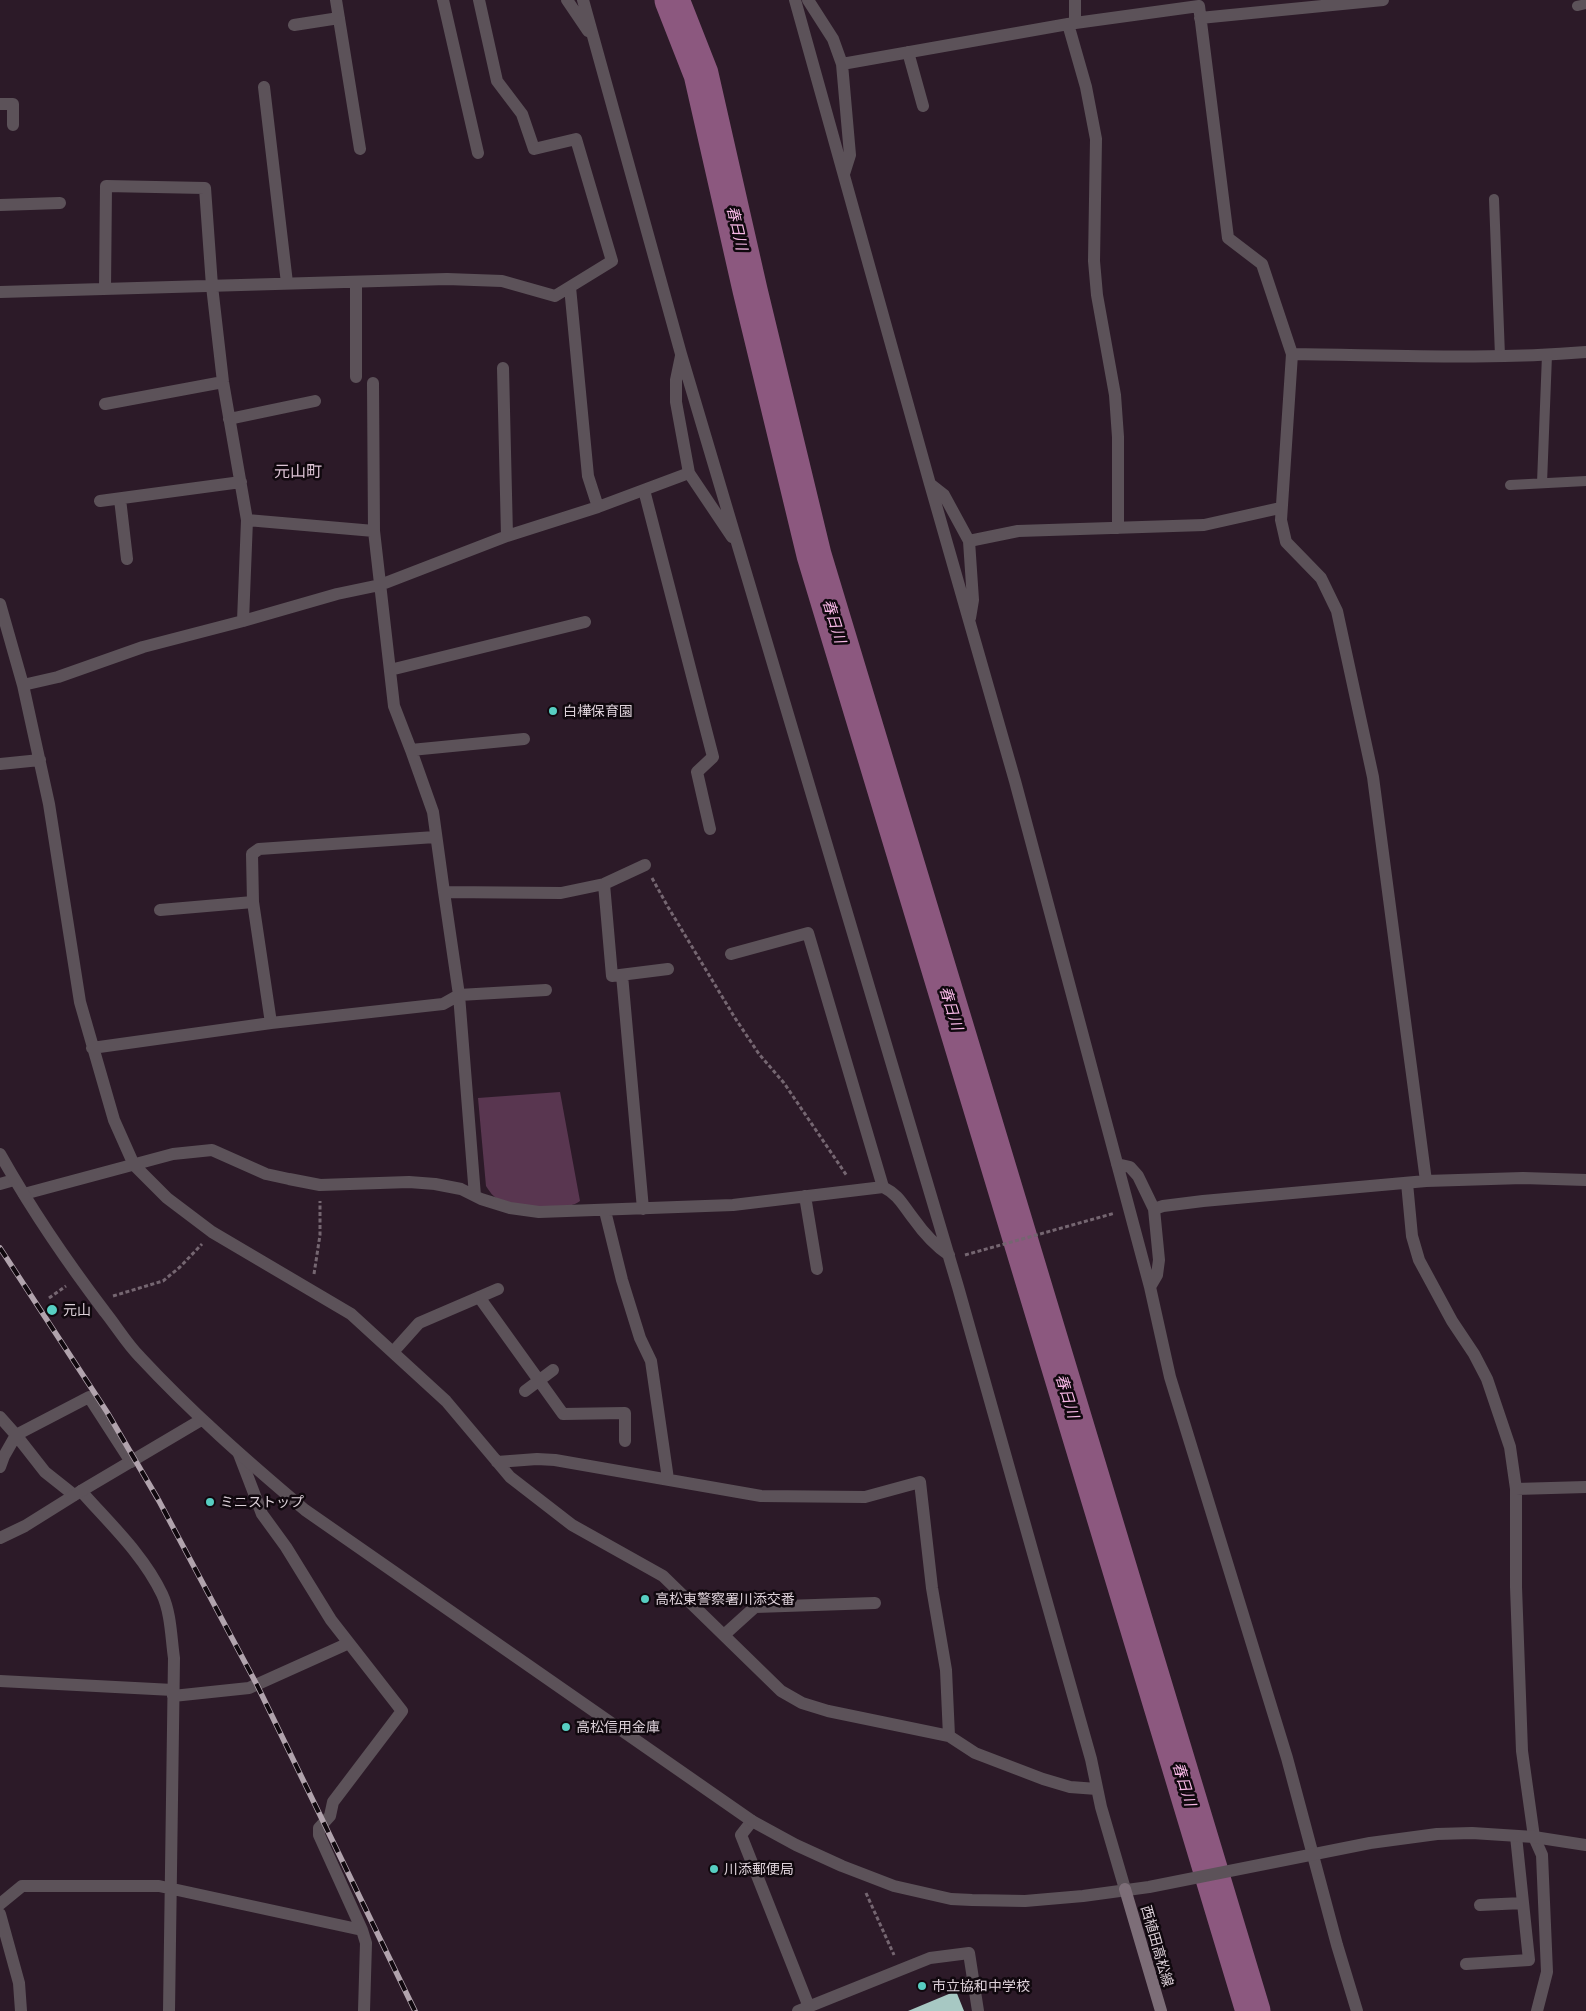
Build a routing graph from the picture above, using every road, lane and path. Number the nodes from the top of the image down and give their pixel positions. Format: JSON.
{"nodes":[{"id":1,"x":336,"y":0,"type":"edge"},
{"id":2,"x":443,"y":0,"type":"edge"},
{"id":3,"x":479,"y":0,"type":"edge"},
{"id":4,"x":567,"y":0,"type":"edge"},
{"id":5,"x":583,"y":0,"type":"edge"},
{"id":6,"x":795,"y":0,"type":"edge"},
{"id":7,"x":808,"y":0,"type":"edge"},
{"id":8,"x":1075,"y":0,"type":"edge"},
{"id":9,"x":1383,"y":0,"type":"edge"},
{"id":10,"x":339,"y":18,"type":"junction"},
{"id":11,"x":1200,"y":18,"type":"junction"},
{"id":12,"x":1071,"y":23,"type":"junction"},
{"id":13,"x":294,"y":25,"type":"dead end"},
{"id":14,"x":595,"y":42,"type":"junction"},
{"id":15,"x":908,"y":52,"type":"junction"},
{"id":16,"x":842,"y":64,"type":"junction"},
{"id":17,"x":264,"y":87,"type":"dead end"},
{"id":18,"x":0,"y":104,"type":"edge"},
{"id":19,"x":923,"y":106,"type":"dead end"},
{"id":20,"x":13,"y":125,"type":"dead end"},
{"id":21,"x":360,"y":148,"type":"dead end"},
{"id":22,"x":478,"y":153,"type":"dead end"},
{"id":23,"x":844,"y":174,"type":"junction"},
{"id":24,"x":1494,"y":199,"type":"dead end"},
{"id":25,"x":60,"y":203,"type":"dead end"},
{"id":26,"x":0,"y":205,"type":"edge"},
{"id":27,"x":287,"y":283,"type":"junction"},
{"id":28,"x":356,"y":283,"type":"junction"},
{"id":29,"x":212,"y":286,"type":"junction"},
{"id":30,"x":570,"y":287,"type":"junction"},
{"id":31,"x":105,"y":288,"type":"junction"},
{"id":32,"x":0,"y":292,"type":"edge"},
{"id":33,"x":1586,"y":352,"type":"edge"},
{"id":34,"x":681,"y":354,"type":"junction"},
{"id":35,"x":1292,"y":354,"type":"junction"},
{"id":36,"x":1546,"y":355,"type":"junction"},
{"id":37,"x":1500,"y":356,"type":"junction"},
{"id":38,"x":503,"y":368,"type":"dead end"},
{"id":39,"x":356,"y":377,"type":"dead end"},
{"id":40,"x":223,"y":382,"type":"junction"},
{"id":41,"x":373,"y":383,"type":"dead end"},
{"id":42,"x":315,"y":401,"type":"dead end"},
{"id":43,"x":105,"y":404,"type":"dead end"},
{"id":44,"x":230,"y":419,"type":"junction"},
{"id":45,"x":689,"y":473,"type":"junction"},
{"id":46,"x":1586,"y":481,"type":"edge"},
{"id":47,"x":241,"y":482,"type":"junction"},
{"id":48,"x":1542,"y":483,"type":"junction"},
{"id":49,"x":930,"y":484,"type":"junction"},
{"id":50,"x":1510,"y":485,"type":"dead end"},
{"id":51,"x":644,"y":490,"type":"junction"},
{"id":52,"x":120,"y":499,"type":"junction"},
{"id":53,"x":100,"y":501,"type":"dead end"},
{"id":54,"x":598,"y":507,"type":"junction"},
{"id":55,"x":1280,"y":508,"type":"junction"},
{"id":56,"x":247,"y":520,"type":"junction"},
{"id":57,"x":1118,"y":528,"type":"junction"},
{"id":58,"x":374,"y":531,"type":"junction"},
{"id":59,"x":506,"y":536,"type":"junction"},
{"id":60,"x":969,"y":541,"type":"junction"},
{"id":61,"x":739,"y":548,"type":"junction"},
{"id":62,"x":128,"y":559,"type":"dead end"},
{"id":63,"x":380,"y":585,"type":"junction"},
{"id":64,"x":0,"y":604,"type":"edge"},
{"id":65,"x":243,"y":621,"type":"junction"},
{"id":66,"x":969,"y":621,"type":"junction"},
{"id":67,"x":585,"y":622,"type":"dead end"},
{"id":68,"x":390,"y":670,"type":"junction"},
{"id":69,"x":24,"y":685,"type":"junction"},
{"id":70,"x":524,"y":739,"type":"dead end"},
{"id":71,"x":411,"y":750,"type":"junction"},
{"id":72,"x":40,"y":760,"type":"junction"},
{"id":73,"x":0,"y":764,"type":"edge"},
{"id":74,"x":710,"y":829,"type":"dead end"},
{"id":75,"x":435,"y":837,"type":"junction"},
{"id":76,"x":645,"y":865,"type":"joint"},
{"id":77,"x":604,"y":884,"type":"junction"},
{"id":78,"x":444,"y":892,"type":"junction"},
{"id":79,"x":253,"y":902,"type":"junction"},
{"id":80,"x":160,"y":910,"type":"dead end"},
{"id":81,"x":731,"y":954,"type":"dead end"},
{"id":82,"x":668,"y":969,"type":"dead end"},
{"id":83,"x":622,"y":975,"type":"junction"},
{"id":84,"x":546,"y":990,"type":"dead end"},
{"id":85,"x":459,"y":995,"type":"junction"},
{"id":86,"x":271,"y":1023,"type":"junction"},
{"id":87,"x":92,"y":1048,"type":"junction"},
{"id":88,"x":0,"y":1154,"type":"edge"},
{"id":89,"x":1117,"y":1164,"type":"junction"},
{"id":90,"x":134,"y":1165,"type":"junction"},
{"id":91,"x":14,"y":1180,"type":"junction"},
{"id":92,"x":1586,"y":1180,"type":"edge"},
{"id":93,"x":1426,"y":1181,"type":"junction"},
{"id":94,"x":1407,"y":1183,"type":"junction"},
{"id":95,"x":0,"y":1184,"type":"edge"},
{"id":96,"x":320,"y":1185,"type":"junction"},
{"id":97,"x":883,"y":1186,"type":"junction"},
{"id":98,"x":857,"y":1191,"type":"junction"},
{"id":99,"x":24,"y":1194,"type":"junction"},
{"id":100,"x":476,"y":1196,"type":"junction"},
{"id":101,"x":805,"y":1196,"type":"junction"},
{"id":102,"x":1154,"y":1209,"type":"junction"},
{"id":103,"x":642,"y":1210,"type":"junction"},
{"id":104,"x":605,"y":1211,"type":"junction"},
{"id":105,"x":1116,"y":1212,"type":"dead end"},
{"id":106,"x":212,"y":1232,"type":"junction"},
{"id":107,"x":949,"y":1255,"type":"junction"},
{"id":108,"x":964,"y":1255,"type":"dead end"},
{"id":109,"x":817,"y":1269,"type":"dead end"},
{"id":110,"x":1150,"y":1287,"type":"junction"},
{"id":111,"x":310,"y":1289,"type":"junction"},
{"id":112,"x":498,"y":1289,"type":"dead end"},
{"id":113,"x":57,"y":1292,"type":"dead end"},
{"id":114,"x":479,"y":1297,"type":"junction"},
{"id":115,"x":49,"y":1298,"type":"dead end"},
{"id":116,"x":97,"y":1302,"type":"junction"},
{"id":117,"x":393,"y":1352,"type":"junction"},
{"id":118,"x":553,"y":1370,"type":"dead end"},
{"id":119,"x":538,"y":1381,"type":"junction"},
{"id":120,"x":524,"y":1391,"type":"dead end"},
{"id":121,"x":0,"y":1417,"type":"edge"},
{"id":122,"x":201,"y":1420,"type":"junction"},
{"id":123,"x":16,"y":1434,"type":"junction"},
{"id":124,"x":625,"y":1441,"type":"dead end"},
{"id":125,"x":239,"y":1454,"type":"junction"},
{"id":126,"x":131,"y":1462,"type":"junction"},
{"id":127,"x":497,"y":1462,"type":"junction"},
{"id":128,"x":0,"y":1467,"type":"edge"},
{"id":129,"x":668,"y":1479,"type":"junction"},
{"id":130,"x":1586,"y":1487,"type":"edge"},
{"id":131,"x":1516,"y":1489,"type":"junction"},
{"id":132,"x":77,"y":1493,"type":"junction"},
{"id":133,"x":0,"y":1538,"type":"edge"},
{"id":134,"x":875,"y":1603,"type":"dead end"},
{"id":135,"x":724,"y":1635,"type":"junction"},
{"id":136,"x":349,"y":1643,"type":"junction"},
{"id":137,"x":0,"y":1681,"type":"edge"},
{"id":138,"x":173,"y":1693,"type":"junction"},
{"id":139,"x":949,"y":1736,"type":"junction"},
{"id":140,"x":1097,"y":1788,"type":"junction"},
{"id":141,"x":752,"y":1821,"type":"junction"},
{"id":142,"x":1516,"y":1836,"type":"junction"},
{"id":143,"x":1534,"y":1837,"type":"junction"},
{"id":144,"x":1586,"y":1845,"type":"edge"},
{"id":145,"x":1308,"y":1856,"type":"junction"},
{"id":146,"x":170,"y":1889,"type":"junction"},
{"id":147,"x":1125,"y":1889,"type":"junction"},
{"id":148,"x":865,"y":1890,"type":"dead end"},
{"id":149,"x":1523,"y":1903,"type":"junction"},
{"id":150,"x":0,"y":1904,"type":"edge"},
{"id":151,"x":1480,"y":1905,"type":"dead end"},
{"id":152,"x":0,"y":1914,"type":"edge"},
{"id":153,"x":362,"y":1930,"type":"junction"},
{"id":154,"x":1466,"y":1964,"type":"dead end"},
{"id":155,"x":901,"y":1970,"type":"junction"},
{"id":156,"x":803,"y":2009,"type":"edge"},
{"id":157,"x":21,"y":2011,"type":"edge"},
{"id":158,"x":169,"y":2011,"type":"edge"},
{"id":159,"x":364,"y":2011,"type":"edge"},
{"id":160,"x":978,"y":2011,"type":"edge"},
{"id":161,"x":1161,"y":2011,"type":"edge"},
{"id":162,"x":1357,"y":2011,"type":"edge"},
{"id":163,"x":1537,"y":2011,"type":"edge"}],
"edges":[{"from":1,"to":10,"type":"street"},
{"from":2,"to":22,"type":"street"},
{"from":3,"to":30,"type":"street"},
{"from":4,"to":14,"type":"street"},
{"from":5,"to":14,"type":"street"},
{"from":6,"to":23,"type":"street"},
{"from":7,"to":16,"type":"street"},
{"from":8,"to":12,"type":"street"},
{"from":9,"to":11,"type":"street"},
{"from":10,"to":13,"type":"street"},
{"from":10,"to":21,"type":"street"},
{"from":11,"to":12,"type":"street"},
{"from":11,"to":35,"type":"street"},
{"from":12,"to":15,"type":"street"},
{"from":12,"to":57,"type":"street"},
{"from":14,"to":34,"type":"street"},
{"from":15,"to":16,"type":"street"},
{"from":15,"to":19,"type":"street"},
{"from":16,"to":23,"type":"street"},
{"from":17,"to":27,"type":"street"},
{"from":18,"to":20,"type":"street"},
{"from":23,"to":49,"type":"street"},
{"from":24,"to":37,"type":"lane"},
{"from":25,"to":26,"type":"street"},
{"from":27,"to":28,"type":"street"},
{"from":27,"to":29,"type":"street"},
{"from":28,"to":30,"type":"street"},
{"from":28,"to":39,"type":"street"},
{"from":29,"to":31,"type":"street"},
{"from":29,"to":31,"type":"street"},
{"from":29,"to":40,"type":"street"},
{"from":30,"to":54,"type":"street"},
{"from":31,"to":32,"type":"street"},
{"from":33,"to":36,"type":"street"},
{"from":34,"to":45,"type":"street"},
{"from":34,"to":61,"type":"street"},
{"from":35,"to":37,"type":"street"},
{"from":35,"to":55,"type":"street"},
{"from":36,"to":37,"type":"street"},
{"from":36,"to":48,"type":"lane"},
{"from":38,"to":59,"type":"street"},
{"from":40,"to":43,"type":"street"},
{"from":40,"to":44,"type":"street"},
{"from":41,"to":58,"type":"street"},
{"from":42,"to":44,"type":"street"},
{"from":44,"to":47,"type":"street"},
{"from":45,"to":51,"type":"street"},
{"from":45,"to":61,"type":"street"},
{"from":46,"to":48,"type":"lane"},
{"from":47,"to":52,"type":"street"},
{"from":47,"to":56,"type":"street"},
{"from":48,"to":50,"type":"lane"},
{"from":49,"to":60,"type":"street"},
{"from":49,"to":66,"type":"street"},
{"from":51,"to":54,"type":"street"},
{"from":51,"to":74,"type":"street"},
{"from":52,"to":53,"type":"street"},
{"from":52,"to":62,"type":"street"},
{"from":54,"to":59,"type":"street"},
{"from":55,"to":57,"type":"street"},
{"from":55,"to":93,"type":"street"},
{"from":56,"to":58,"type":"street"},
{"from":56,"to":65,"type":"street"},
{"from":57,"to":60,"type":"street"},
{"from":58,"to":63,"type":"street"},
{"from":59,"to":63,"type":"street"},
{"from":60,"to":66,"type":"street"},
{"from":61,"to":107,"type":"street"},
{"from":63,"to":65,"type":"street"},
{"from":63,"to":68,"type":"street"},
{"from":64,"to":69,"type":"street"},
{"from":65,"to":69,"type":"street"},
{"from":66,"to":89,"type":"street"},
{"from":67,"to":68,"type":"street"},
{"from":68,"to":71,"type":"street"},
{"from":69,"to":72,"type":"street"},
{"from":70,"to":71,"type":"street"},
{"from":71,"to":75,"type":"street"},
{"from":72,"to":73,"type":"street"},
{"from":72,"to":87,"type":"street"},
{"from":75,"to":78,"type":"street"},
{"from":75,"to":79,"type":"street"},
{"from":76,"to":77,"type":"street"},
{"from":76,"to":98,"type":"path"},
{"from":77,"to":78,"type":"street"},
{"from":77,"to":83,"type":"street"},
{"from":78,"to":85,"type":"street"},
{"from":79,"to":80,"type":"street"},
{"from":79,"to":86,"type":"street"},
{"from":81,"to":97,"type":"street"},
{"from":82,"to":83,"type":"street"},
{"from":83,"to":103,"type":"street"},
{"from":84,"to":85,"type":"street"},
{"from":85,"to":86,"type":"street"},
{"from":85,"to":100,"type":"street"},
{"from":86,"to":87,"type":"street"},
{"from":87,"to":90,"type":"street"},
{"from":88,"to":91,"type":"street"},
{"from":89,"to":102,"type":"street"},
{"from":89,"to":110,"type":"street"},
{"from":90,"to":96,"type":"street"},
{"from":90,"to":99,"type":"street"},
{"from":90,"to":106,"type":"street"},
{"from":91,"to":95,"type":"street"},
{"from":91,"to":99,"type":"street"},
{"from":92,"to":93,"type":"street"},
{"from":93,"to":94,"type":"street"},
{"from":94,"to":102,"type":"street"},
{"from":94,"to":131,"type":"street"},
{"from":96,"to":100,"type":"street"},
{"from":96,"to":111,"type":"path"},
{"from":97,"to":98,"type":"street"},
{"from":97,"to":107,"type":"street"},
{"from":98,"to":101,"type":"street"},
{"from":99,"to":116,"type":"street"},
{"from":100,"to":104,"type":"street"},
{"from":101,"to":103,"type":"street"},
{"from":101,"to":109,"type":"street"},
{"from":102,"to":110,"type":"street"},
{"from":103,"to":104,"type":"street"},
{"from":104,"to":129,"type":"street"},
{"from":105,"to":108,"type":"path"},
{"from":106,"to":111,"type":"street"},
{"from":106,"to":116,"type":"path"},
{"from":107,"to":140,"type":"street"},
{"from":110,"to":145,"type":"street"},
{"from":111,"to":117,"type":"street"},
{"from":112,"to":114,"type":"street"},
{"from":113,"to":115,"type":"path"},
{"from":114,"to":117,"type":"street"},
{"from":114,"to":119,"type":"street"},
{"from":116,"to":122,"type":"street"},
{"from":117,"to":127,"type":"street"},
{"from":118,"to":119,"type":"street"},
{"from":119,"to":120,"type":"street"},
{"from":119,"to":124,"type":"street"},
{"from":121,"to":123,"type":"street"},
{"from":122,"to":125,"type":"street"},
{"from":122,"to":126,"type":"street"},
{"from":123,"to":126,"type":"street"},
{"from":123,"to":128,"type":"street"},
{"from":123,"to":132,"type":"street"},
{"from":125,"to":136,"type":"street"},
{"from":125,"to":141,"type":"street"},
{"from":126,"to":132,"type":"street"},
{"from":127,"to":129,"type":"street"},
{"from":127,"to":135,"type":"street"},
{"from":129,"to":139,"type":"street"},
{"from":130,"to":131,"type":"street"},
{"from":131,"to":143,"type":"street"},
{"from":132,"to":133,"type":"street"},
{"from":132,"to":138,"type":"street"},
{"from":134,"to":135,"type":"street"},
{"from":135,"to":139,"type":"street"},
{"from":136,"to":138,"type":"street"},
{"from":136,"to":153,"type":"street"},
{"from":137,"to":138,"type":"street"},
{"from":138,"to":146,"type":"street"},
{"from":139,"to":140,"type":"street"},
{"from":140,"to":147,"type":"street"},
{"from":141,"to":147,"type":"street"},
{"from":141,"to":156,"type":"street"},
{"from":142,"to":143,"type":"street"},
{"from":142,"to":145,"type":"street"},
{"from":142,"to":149,"type":"street"},
{"from":143,"to":144,"type":"street"},
{"from":143,"to":163,"type":"street"},
{"from":145,"to":147,"type":"street"},
{"from":145,"to":162,"type":"street"},
{"from":146,"to":150,"type":"street"},
{"from":146,"to":153,"type":"street"},
{"from":146,"to":158,"type":"street"},
{"from":147,"to":161,"type":"main road","name":"西植田高松線"},
{"from":148,"to":155,"type":"path"},
{"from":149,"to":151,"type":"street"},
{"from":149,"to":154,"type":"street"},
{"from":152,"to":157,"type":"street"},
{"from":153,"to":159,"type":"street"},
{"from":155,"to":156,"type":"street"},
{"from":155,"to":160,"type":"street"}]}
